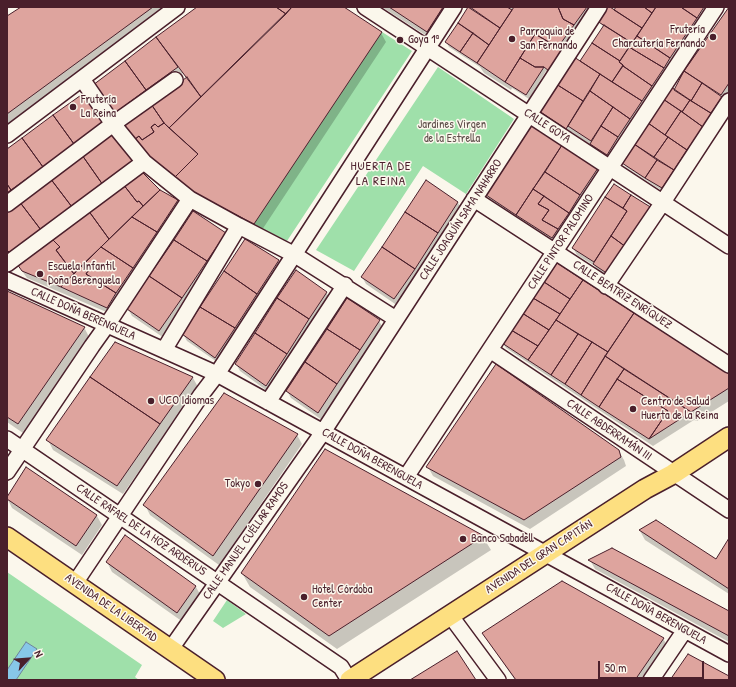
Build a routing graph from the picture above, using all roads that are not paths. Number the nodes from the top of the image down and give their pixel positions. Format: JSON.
{"nodes":[{"id":1,"x":177,"y":7,"type":"edge"},
{"id":2,"x":365,"y":7,"type":"edge"},
{"id":3,"x":454,"y":7,"type":"edge"},
{"id":4,"x":599,"y":7,"type":"edge"},
{"id":5,"x":716,"y":7,"type":"edge"},
{"id":6,"x":428,"y":48,"type":"junction"},
{"id":7,"x":82,"y":79,"type":"junction"},
{"id":8,"x":175,"y":80,"type":"dead end"},
{"id":9,"x":729,"y":101,"type":"edge"},
{"id":10,"x":530,"y":115,"type":"junction"},
{"id":11,"x":113,"y":124,"type":"junction"},
{"id":12,"x":7,"y":135,"type":"edge"},
{"id":13,"x":144,"y":162,"type":"junction"},
{"id":14,"x":610,"y":168,"type":"junction"},
{"id":15,"x":190,"y":199,"type":"junction"},
{"id":16,"x":474,"y":199,"type":"junction"},
{"id":17,"x":663,"y":202,"type":"junction"},
{"id":18,"x":7,"y":204,"type":"edge"},
{"id":19,"x":239,"y":226,"type":"junction"},
{"id":20,"x":729,"y":246,"type":"edge"},
{"id":21,"x":554,"y":252,"type":"junction"},
{"id":22,"x":295,"y":255,"type":"junction"},
{"id":23,"x":7,"y":264,"type":"edge"},
{"id":24,"x":7,"y":280,"type":"edge"},
{"id":25,"x":345,"y":285,"type":"junction"},
{"id":26,"x":606,"y":286,"type":"junction"},
{"id":27,"x":396,"y":319,"type":"junction"},
{"id":28,"x":107,"y":325,"type":"junction"},
{"id":29,"x":164,"y":350,"type":"junction"},
{"id":30,"x":490,"y":350,"type":"junction"},
{"id":31,"x":729,"y":365,"type":"edge"},
{"id":32,"x":217,"y":374,"type":"junction"},
{"id":33,"x":268,"y":402,"type":"junction"},
{"id":34,"x":323,"y":432,"type":"junction"},
{"id":35,"x":729,"y":437,"type":"edge"},
{"id":36,"x":7,"y":439,"type":"edge"},
{"id":37,"x":22,"y":449,"type":"junction"},
{"id":38,"x":7,"y":472,"type":"edge"},
{"id":39,"x":673,"y":474,"type":"junction"},
{"id":40,"x":406,"y":477,"type":"junction"},
{"id":41,"x":729,"y":510,"type":"edge"},
{"id":42,"x":120,"y":516,"type":"junction"},
{"id":43,"x":7,"y":536,"type":"edge"},
{"id":44,"x":544,"y":553,"type":"junction"},
{"id":45,"x":75,"y":583,"type":"junction"},
{"id":46,"x":217,"y":583,"type":"junction"},
{"id":47,"x":450,"y":615,"type":"junction"},
{"id":48,"x":685,"y":630,"type":"junction"},
{"id":49,"x":170,"y":650,"type":"junction"},
{"id":50,"x":729,"y":654,"type":"edge"},
{"id":51,"x":215,"y":680,"type":"edge"},
{"id":52,"x":350,"y":680,"type":"edge"},
{"id":53,"x":498,"y":680,"type":"edge"},
{"id":54,"x":651,"y":680,"type":"edge"}],
"edges":[{"from":1,"to":7,"type":"street"},
{"from":2,"to":6,"type":"street","name":"CALLE GOYA"},
{"from":3,"to":6,"type":"street"},
{"from":4,"to":10,"type":"street","name":"CALLE JOAQUÍN SAMA NAHARRO"},
{"from":5,"to":14,"type":"street","name":"CALLE PINTOR PALOMINO"},
{"from":6,"to":10,"type":"street","name":"CALLE GOYA"},
{"from":6,"to":22,"type":"street"},
{"from":7,"to":11,"type":"street"},
{"from":7,"to":12,"type":"street"},
{"from":8,"to":11,"type":"street"},
{"from":9,"to":17,"type":"street"},
{"from":10,"to":14,"type":"street","name":"CALLE GOYA"},
{"from":10,"to":16,"type":"street","name":"CALLE JOAQUÍN SAMA NAHARRO"},
{"from":11,"to":13,"type":"street"},
{"from":11,"to":18,"type":"street"},
{"from":13,"to":15,"type":"street"},
{"from":13,"to":23,"type":"street"},
{"from":14,"to":17,"type":"street","name":"CALLE GOYA"},
{"from":14,"to":21,"type":"street","name":"CALLE PINTOR PALOMINO"},
{"from":15,"to":19,"type":"street"},
{"from":15,"to":28,"type":"street"},
{"from":16,"to":21,"type":"street","name":"CALLE BEATRIZ ENRÍQUEZ"},
{"from":16,"to":27,"type":"street","name":"CALLE JOAQUÍN SAMA NAHARRO"},
{"from":17,"to":20,"type":"street","name":"CALLE GOYA"},
{"from":17,"to":26,"type":"street"},
{"from":19,"to":22,"type":"street"},
{"from":19,"to":29,"type":"street"},
{"from":21,"to":26,"type":"street","name":"CALLE BEATRIZ ENRÍQUEZ"},
{"from":21,"to":30,"type":"street","name":"CALLE PINTOR PALOMINO"},
{"from":22,"to":25,"type":"street"},
{"from":22,"to":32,"type":"street"},
{"from":24,"to":28,"type":"street","name":"CALLE DOÑA BERENGUELA"},
{"from":25,"to":27,"type":"street"},
{"from":25,"to":33,"type":"street"},
{"from":26,"to":31,"type":"street","name":"CALLE BEATRIZ ENRÍQUEZ"},
{"from":27,"to":34,"type":"street","name":"CALLE JOAQUÍN SAMA NAHARRO"},
{"from":28,"to":29,"type":"street","name":"CALLE DOÑA BERENGUELA"},
{"from":28,"to":37,"type":"street"},
{"from":29,"to":32,"type":"street","name":"CALLE DOÑA BERENGUELA"},
{"from":30,"to":39,"type":"street","name":"CALLE ABDERRAMÁN III"},
{"from":30,"to":40,"type":"street","name":"CALLE PINTOR PALOMINO"},
{"from":32,"to":33,"type":"street","name":"CALLE DOÑA BERENGUELA"},
{"from":32,"to":42,"type":"street"},
{"from":33,"to":34,"type":"street","name":"CALLE DOÑA BERENGUELA"},
{"from":34,"to":40,"type":"street","name":"CALLE DOÑA BERENGUELA"},
{"from":34,"to":46,"type":"street","name":"CALLE MANUEL CUÉLLAR RAMOS"},
{"from":35,"to":39,"type":"main road","name":"AVENIDA DEL GRAN CAPITÁN"},
{"from":36,"to":37,"type":"street","name":"CALLE RAFAEL DE LA HOZ ARDERIUS"},
{"from":37,"to":38,"type":"street"},
{"from":37,"to":42,"type":"street","name":"CALLE RAFAEL DE LA HOZ ARDERIUS"},
{"from":39,"to":41,"type":"street","name":"CALLE ABDERRAMÁN III"},
{"from":39,"to":44,"type":"main road","name":"AVENIDA DEL GRAN CAPITÁN"},
{"from":40,"to":44,"type":"street","name":"CALLE DOÑA BERENGUELA"},
{"from":42,"to":45,"type":"street"},
{"from":42,"to":46,"type":"street","name":"CALLE RAFAEL DE LA HOZ ARDERIUS"},
{"from":43,"to":45,"type":"main road","name":"AVENIDA DE LA LIBERTAD"},
{"from":44,"to":47,"type":"main road","name":"AVENIDA DEL GRAN CAPITÁN"},
{"from":44,"to":48,"type":"street","name":"CALLE DOÑA BERENGUELA"},
{"from":45,"to":49,"type":"main road","name":"AVENIDA DE LA LIBERTAD"},
{"from":46,"to":49,"type":"street","name":"CALLE MANUEL CUÉLLAR RAMOS"},
{"from":46,"to":52,"type":"street","name":"CALLE RAFAEL DE LA HOZ ARDERIUS"},
{"from":47,"to":52,"type":"main road","name":"AVENIDA DEL GRAN CAPITÁN"},
{"from":47,"to":53,"type":"street"},
{"from":48,"to":50,"type":"street","name":"CALLE DOÑA BERENGUELA"},
{"from":48,"to":54,"type":"street"},
{"from":49,"to":51,"type":"main road","name":"AVENIDA DE LA LIBERTAD"}]}
